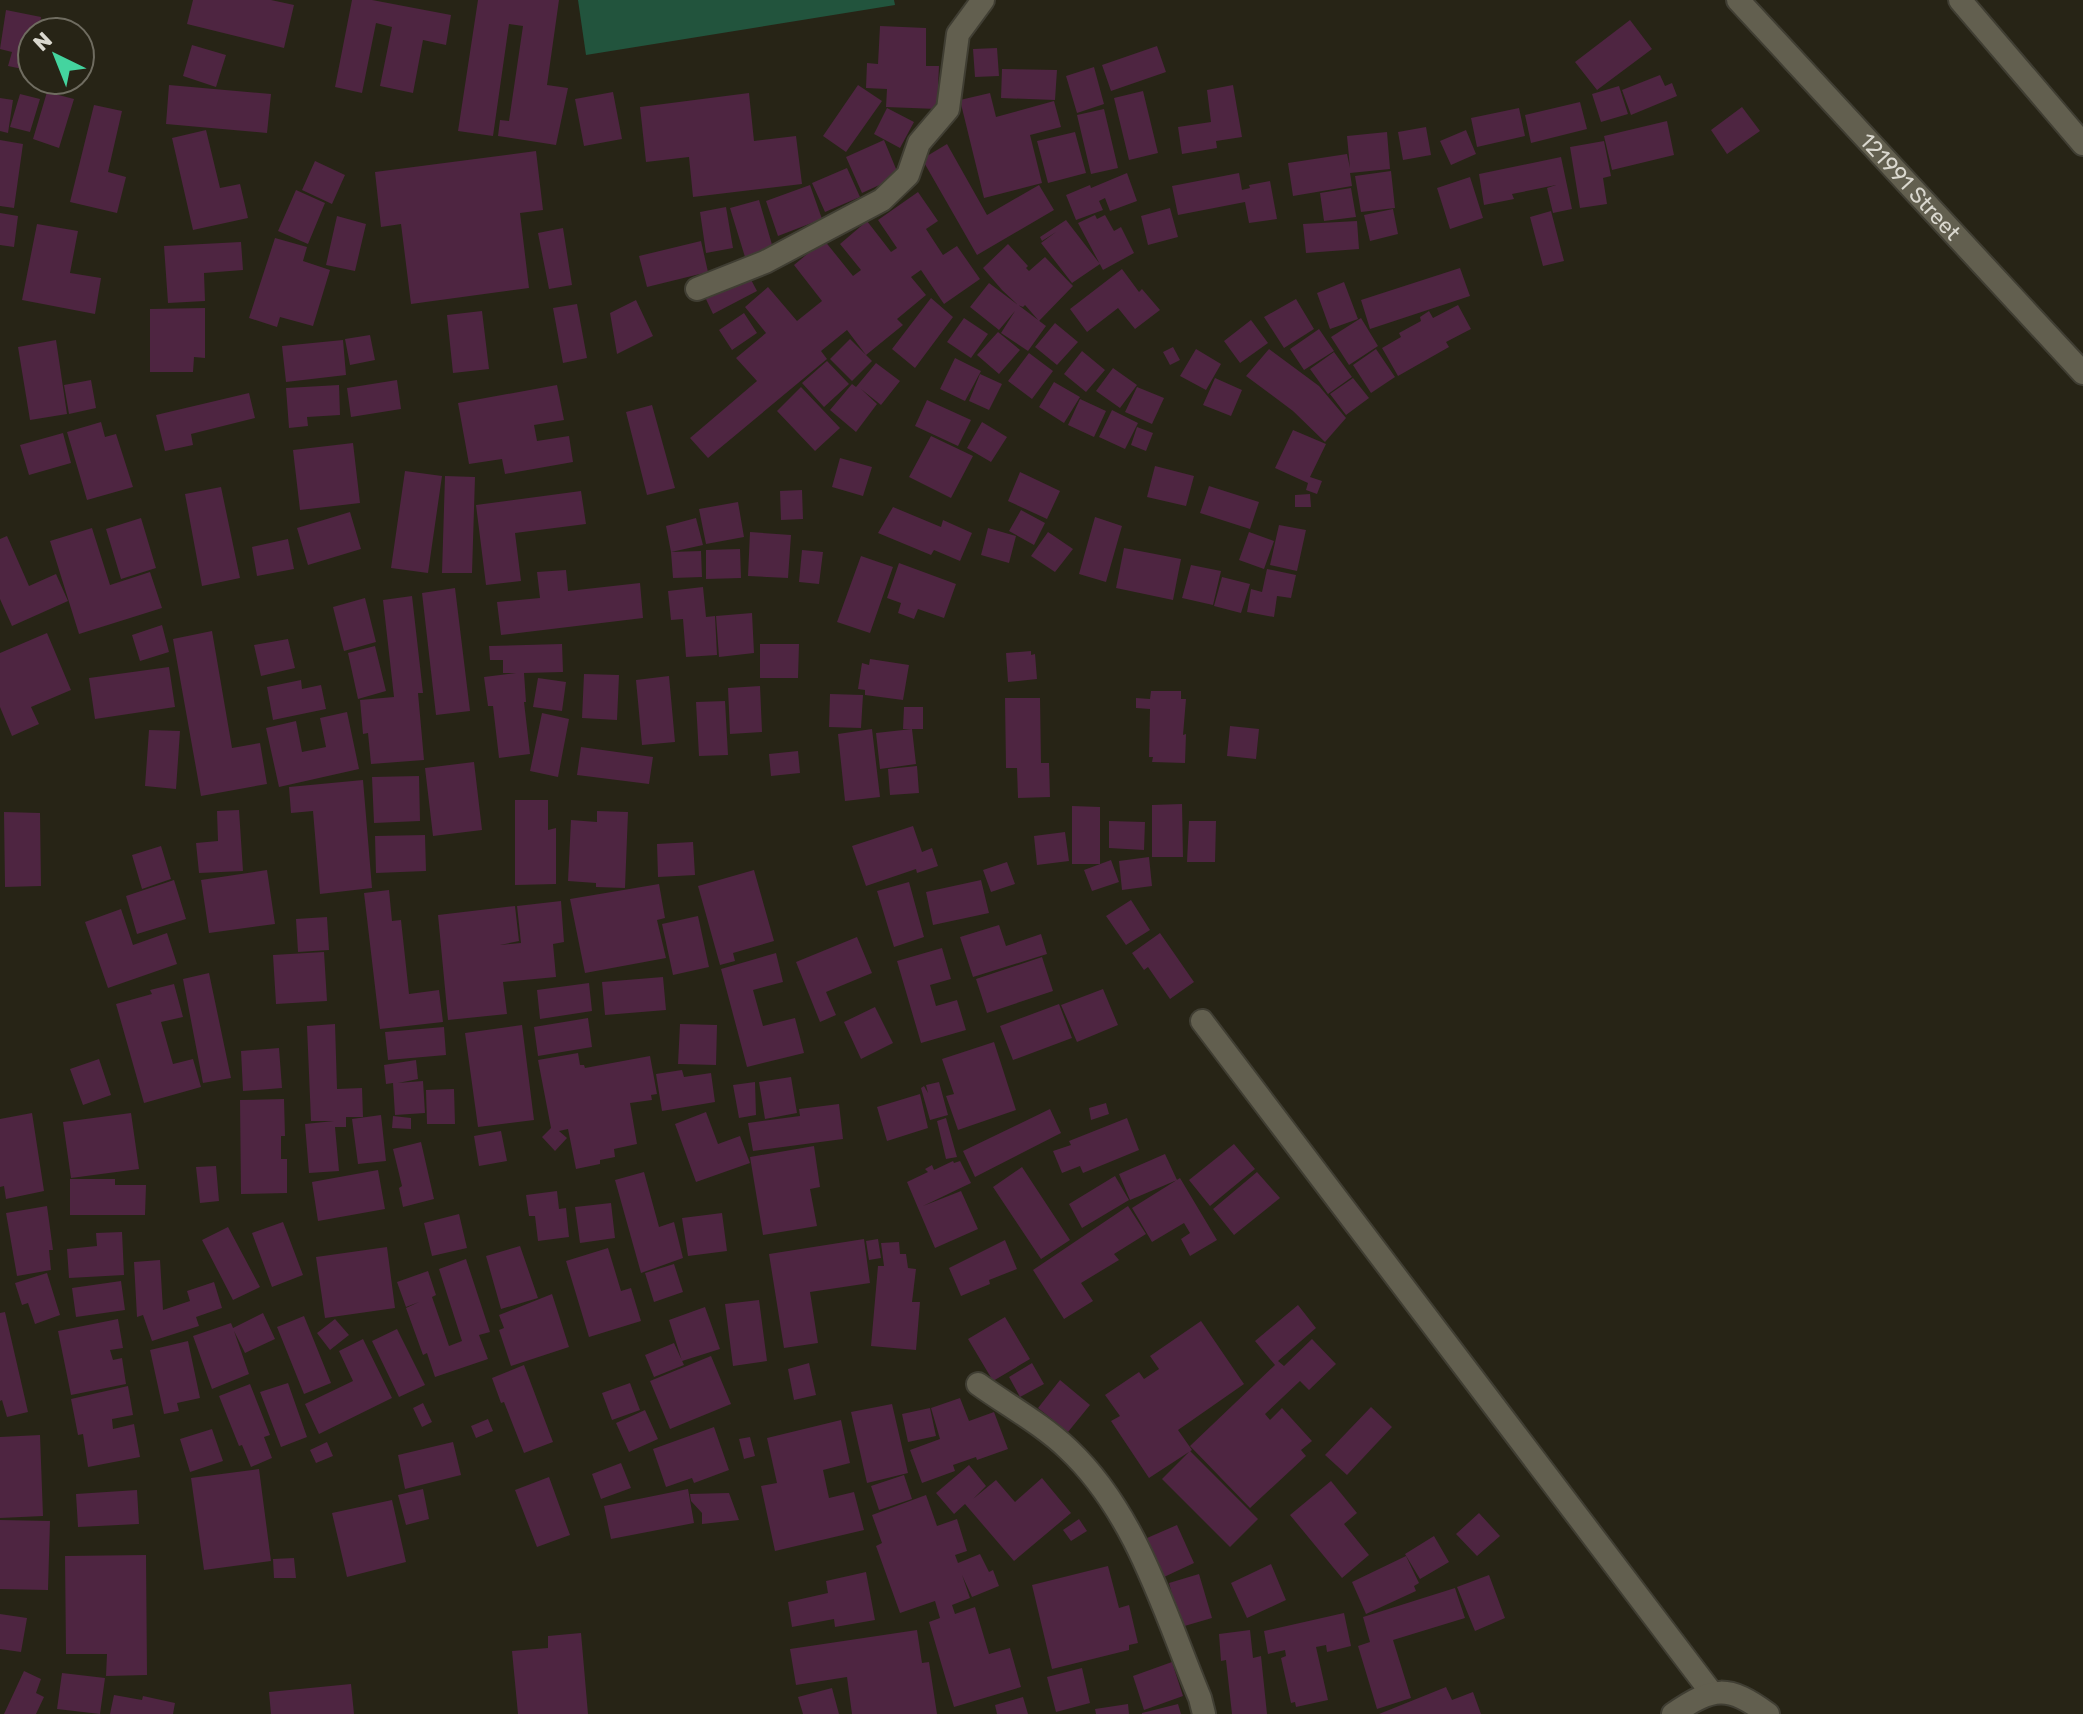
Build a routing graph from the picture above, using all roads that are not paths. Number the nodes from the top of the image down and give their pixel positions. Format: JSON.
{"nodes":[{"id":1,"x":983,"y":0,"type":"edge"},
{"id":2,"x":1738,"y":0,"type":"edge"},
{"id":3,"x":1960,"y":0,"type":"edge"},
{"id":4,"x":2083,"y":144,"type":"edge"},
{"id":5,"x":697,"y":289,"type":"dead end"},
{"id":6,"x":2083,"y":373,"type":"edge"},
{"id":7,"x":1202,"y":1021,"type":"dead end"},
{"id":8,"x":978,"y":1384,"type":"dead end"},
{"id":9,"x":1711,"y":1692,"type":"junction"},
{"id":10,"x":1204,"y":1714,"type":"edge"},
{"id":11,"x":1673,"y":1714,"type":"edge"},
{"id":12,"x":1768,"y":1714,"type":"edge"}],
"edges":[{"from":1,"to":5,"type":"street"},
{"from":2,"to":6,"type":"street","name":"121991 Street"},
{"from":3,"to":4,"type":"street"},
{"from":7,"to":9,"type":"street"},
{"from":8,"to":10,"type":"street"},
{"from":9,"to":11,"type":"street"},
{"from":9,"to":12,"type":"street"}]}
